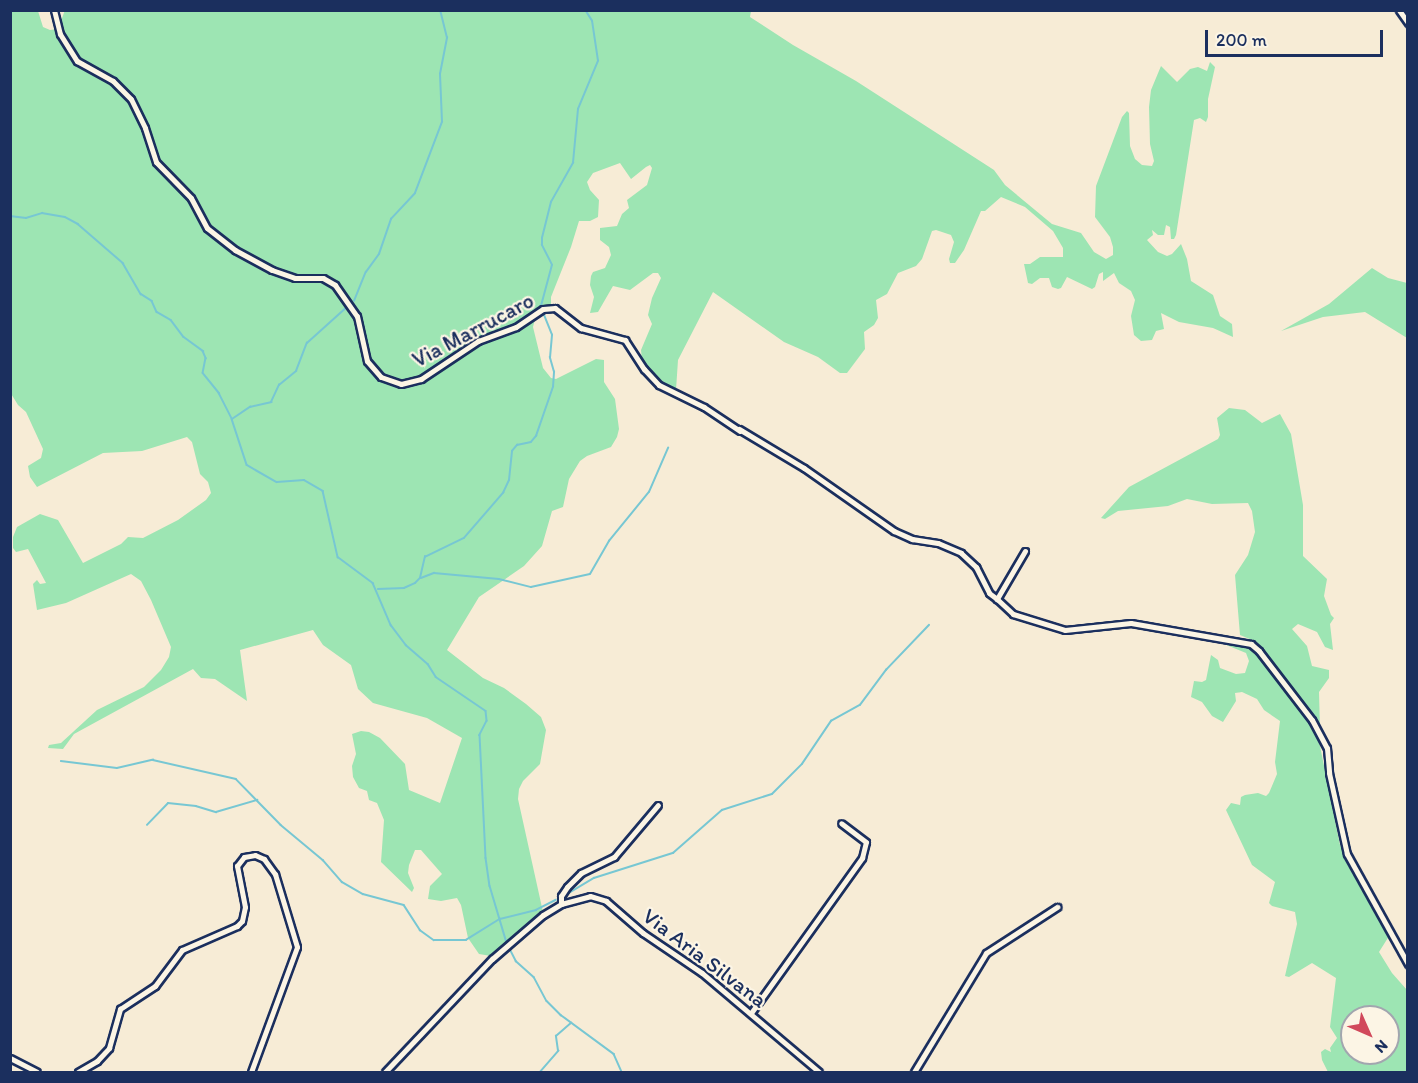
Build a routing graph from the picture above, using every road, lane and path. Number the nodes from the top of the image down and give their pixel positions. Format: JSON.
{"nodes":[{"id":1,"x":54,"y":10,"type":"edge"},
{"id":2,"x":1399,"y":10,"type":"edge"},
{"id":3,"x":1407,"y":23,"type":"edge"},
{"id":4,"x":736,"y":424,"type":"dead end"},
{"id":5,"x":740,"y":431,"type":"junction"},
{"id":6,"x":1025,"y":551,"type":"dead end"},
{"id":7,"x":997,"y":599,"type":"junction"},
{"id":8,"x":658,"y":805,"type":"dead end"},
{"id":9,"x":841,"y":823,"type":"dead end"},
{"id":10,"x":561,"y":904,"type":"junction"},
{"id":11,"x":1057,"y":907,"type":"dead end"},
{"id":12,"x":1407,"y":964,"type":"edge"},
{"id":13,"x":751,"y":1013,"type":"junction"},
{"id":14,"x":10,"y":1058,"type":"edge"},
{"id":15,"x":37,"y":1072,"type":"edge"},
{"id":16,"x":78,"y":1072,"type":"edge"},
{"id":17,"x":251,"y":1072,"type":"edge"},
{"id":18,"x":385,"y":1072,"type":"edge"},
{"id":19,"x":819,"y":1072,"type":"edge"},
{"id":20,"x":914,"y":1072,"type":"edge"}],
"edges":[{"from":1,"to":5,"type":"street","name":"Via Marrucaro"},
{"from":2,"to":3,"type":"street"},
{"from":4,"to":5,"type":"street"},
{"from":5,"to":7,"type":"street","name":"Via Marrucaro"},
{"from":6,"to":7,"type":"street"},
{"from":7,"to":12,"type":"street","name":"Via Marrucaro"},
{"from":8,"to":10,"type":"street","name":"Via Aria Silvana"},
{"from":9,"to":13,"type":"street"},
{"from":10,"to":13,"type":"street","name":"Via Aria Silvana"},
{"from":10,"to":18,"type":"street","name":"Via Aria Silvana"},
{"from":11,"to":20,"type":"street"},
{"from":13,"to":19,"type":"street","name":"Via Aria Silvana"},
{"from":14,"to":15,"type":"street"},
{"from":16,"to":17,"type":"street"}]}
